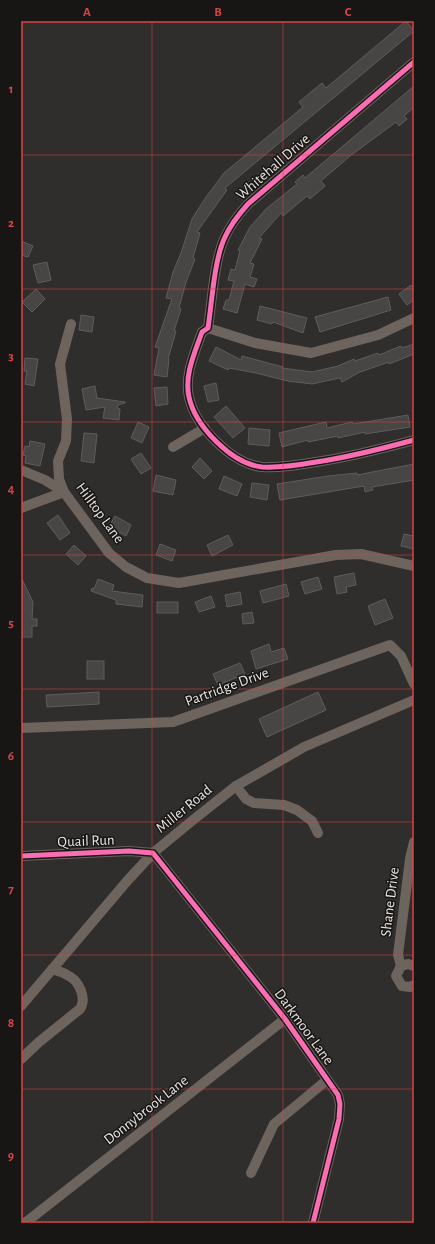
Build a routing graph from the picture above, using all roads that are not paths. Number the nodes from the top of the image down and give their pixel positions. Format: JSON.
{"nodes":[{"id":1,"x":414,"y":62,"type":"edge"},
{"id":2,"x":414,"y":318,"type":"edge"},
{"id":3,"x":71,"y":324,"type":"dead end"},
{"id":4,"x":208,"y":328,"type":"junction"},
{"id":5,"x":205,"y":428,"type":"junction"},
{"id":6,"x":414,"y":440,"type":"edge"},
{"id":7,"x":173,"y":447,"type":"dead end"},
{"id":8,"x":21,"y":470,"type":"edge"},
{"id":9,"x":64,"y":492,"type":"junction"},
{"id":10,"x":21,"y":508,"type":"edge"},
{"id":11,"x":414,"y":566,"type":"edge"},
{"id":12,"x":414,"y":684,"type":"edge"},
{"id":13,"x":414,"y":700,"type":"edge"},
{"id":14,"x":21,"y":728,"type":"edge"},
{"id":15,"x":236,"y":786,"type":"junction"},
{"id":16,"x":318,"y":833,"type":"dead end"},
{"id":17,"x":414,"y":842,"type":"edge"},
{"id":18,"x":153,"y":853,"type":"junction"},
{"id":19,"x":21,"y":856,"type":"edge"},
{"id":20,"x":401,"y":966,"type":"junction"},
{"id":21,"x":414,"y":966,"type":"edge"},
{"id":22,"x":52,"y":969,"type":"junction"},
{"id":23,"x":414,"y":985,"type":"edge"},
{"id":24,"x":21,"y":1006,"type":"edge"},
{"id":25,"x":285,"y":1019,"type":"junction"},
{"id":26,"x":21,"y":1059,"type":"edge"},
{"id":27,"x":328,"y":1080,"type":"junction"},
{"id":28,"x":251,"y":1173,"type":"dead end"},
{"id":29,"x":25,"y":1223,"type":"edge"},
{"id":30,"x":314,"y":1223,"type":"edge"}],
"edges":[{"from":1,"to":4,"type":"street","name":"Whitehall Drive"},
{"from":2,"to":4,"type":"street"},
{"from":3,"to":9,"type":"street","name":"Hilltop Lane"},
{"from":4,"to":5,"type":"street","name":"Whitehall Drive"},
{"from":5,"to":6,"type":"street","name":"Whitehall Drive"},
{"from":5,"to":7,"type":"street"},
{"from":8,"to":9,"type":"street"},
{"from":9,"to":10,"type":"street"},
{"from":9,"to":11,"type":"street","name":"Hilltop Lane"},
{"from":12,"to":14,"type":"street","name":"Partridge Drive"},
{"from":13,"to":15,"type":"street","name":"Miller Road"},
{"from":15,"to":16,"type":"street"},
{"from":15,"to":18,"type":"street","name":"Miller Road"},
{"from":17,"to":20,"type":"street","name":"Shane Drive"},
{"from":18,"to":19,"type":"street","name":"Quail Run"},
{"from":18,"to":22,"type":"street","name":"Miller Road"},
{"from":18,"to":25,"type":"street","name":"Darkmoor Lane"},
{"from":20,"to":21,"type":"street"},
{"from":20,"to":23,"type":"street","name":"Shane Drive"},
{"from":22,"to":24,"type":"street","name":"Miller Road"},
{"from":22,"to":26,"type":"street"},
{"from":25,"to":27,"type":"street","name":"Darkmoor Lane"},
{"from":25,"to":29,"type":"street","name":"Donnybrook Lane"},
{"from":27,"to":28,"type":"street"},
{"from":27,"to":30,"type":"street","name":"Darkmoor Lane"}]}
